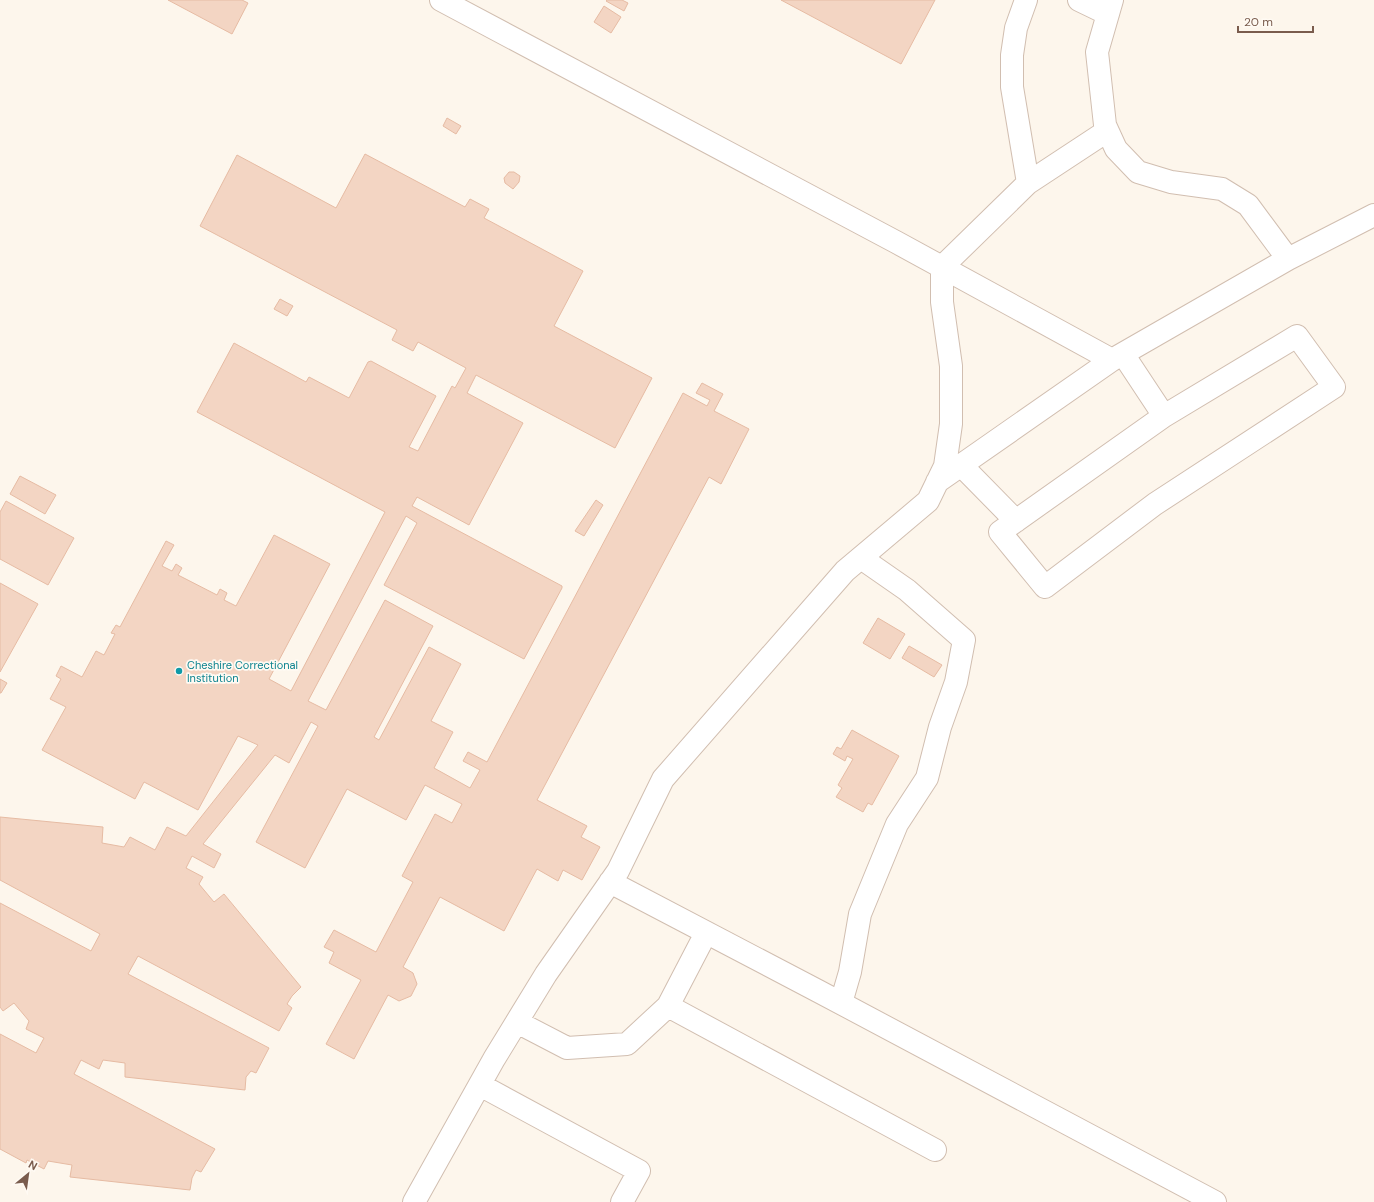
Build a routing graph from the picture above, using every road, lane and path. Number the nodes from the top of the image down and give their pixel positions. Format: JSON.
{"nodes":[{"id":1,"x":441,"y":0,"type":"edge"},
{"id":2,"x":1026,"y":0,"type":"edge"},
{"id":3,"x":1079,"y":0,"type":"edge"},
{"id":4,"x":1110,"y":7,"type":"edge"},
{"id":5,"x":1107,"y":131,"type":"junction"},
{"id":6,"x":1028,"y":183,"type":"junction"},
{"id":7,"x":1374,"y":215,"type":"edge"},
{"id":8,"x":1288,"y":259,"type":"junction"},
{"id":9,"x":942,"y":267,"type":"junction"},
{"id":10,"x":1117,"y":357,"type":"junction"},
{"id":11,"x":1164,"y":416,"type":"junction"},
{"id":12,"x":961,"y":465,"type":"junction"},
{"id":13,"x":937,"y":482,"type":"junction"},
{"id":14,"x":1016,"y":521,"type":"junction"},
{"id":15,"x":860,"y":558,"type":"junction"},
{"id":16,"x":610,"y":882,"type":"junction"},
{"id":17,"x":706,"y":933,"type":"junction"},
{"id":18,"x":841,"y":1003,"type":"junction"},
{"id":19,"x":668,"y":1006,"type":"junction"},
{"id":20,"x":517,"y":1022,"type":"junction"},
{"id":21,"x":480,"y":1085,"type":"junction"},
{"id":22,"x":935,"y":1150,"type":"dead end"},
{"id":23,"x":414,"y":1202,"type":"edge"},
{"id":24,"x":622,"y":1202,"type":"edge"},
{"id":25,"x":1215,"y":1202,"type":"edge"}],
"edges":[{"from":1,"to":9,"type":"lane"},
{"from":2,"to":6,"type":"lane"},
{"from":3,"to":4,"type":"lane"},
{"from":4,"to":5,"type":"lane"},
{"from":5,"to":6,"type":"lane"},
{"from":5,"to":8,"type":"lane"},
{"from":6,"to":9,"type":"lane"},
{"from":7,"to":8,"type":"lane"},
{"from":8,"to":10,"type":"lane"},
{"from":9,"to":10,"type":"lane"},
{"from":9,"to":13,"type":"lane"},
{"from":10,"to":11,"type":"lane"},
{"from":10,"to":12,"type":"lane"},
{"from":11,"to":14,"type":"lane"},
{"from":11,"to":14,"type":"lane"},
{"from":12,"to":13,"type":"lane"},
{"from":12,"to":14,"type":"lane"},
{"from":13,"to":15,"type":"lane"},
{"from":15,"to":16,"type":"lane"},
{"from":15,"to":18,"type":"lane"},
{"from":16,"to":17,"type":"lane"},
{"from":16,"to":20,"type":"lane"},
{"from":17,"to":18,"type":"lane"},
{"from":17,"to":19,"type":"lane"},
{"from":18,"to":25,"type":"lane"},
{"from":19,"to":20,"type":"lane"},
{"from":19,"to":22,"type":"lane"},
{"from":20,"to":21,"type":"lane"},
{"from":21,"to":23,"type":"lane"},
{"from":21,"to":24,"type":"lane"}]}
